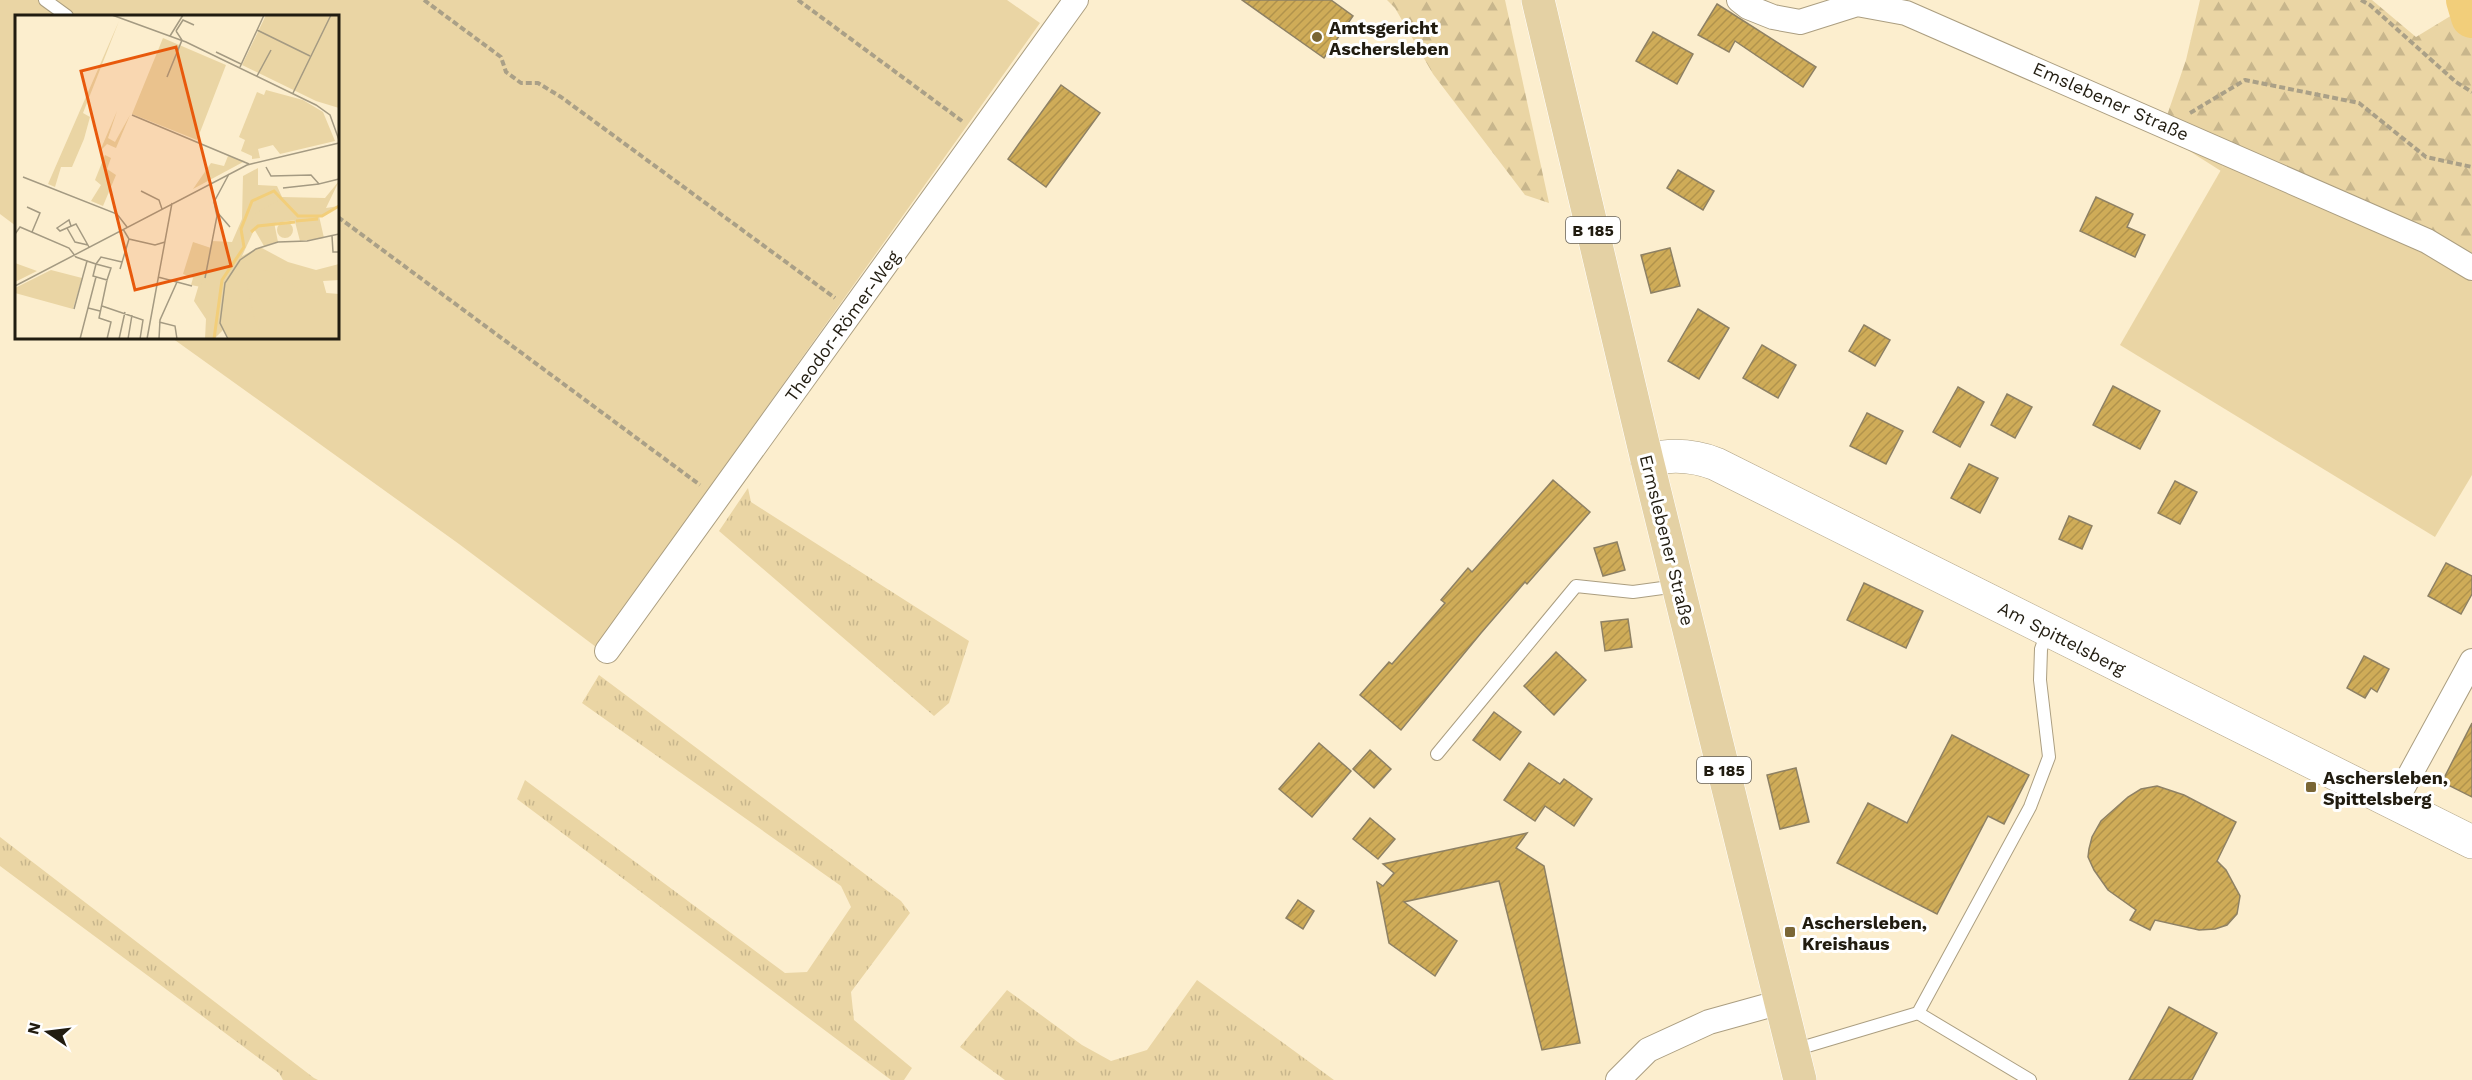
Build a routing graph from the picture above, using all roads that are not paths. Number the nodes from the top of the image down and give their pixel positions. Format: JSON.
{"nodes":[{"id":1,"x":45,"y":0,"type":"edge"},
{"id":2,"x":1076,"y":0,"type":"edge"},
{"id":3,"x":1538,"y":0,"type":"edge"},
{"id":4,"x":1739,"y":0,"type":"edge"},
{"id":5,"x":1858,"y":2,"type":"edge"},
{"id":6,"x":66,"y":15,"type":"edge"},
{"id":7,"x":2472,"y":268,"type":"edge"},
{"id":8,"x":1647,"y":460,"type":"junction"},
{"id":9,"x":1678,"y":586,"type":"junction"},
{"id":10,"x":2048,"y":631,"type":"junction"},
{"id":11,"x":607,"y":651,"type":"dead end"},
{"id":12,"x":2472,"y":661,"type":"edge"},
{"id":13,"x":1437,"y":754,"type":"dead end"},
{"id":14,"x":2394,"y":804,"type":"junction"},
{"id":15,"x":2472,"y":842,"type":"edge"},
{"id":16,"x":1781,"y":1002,"type":"junction"},
{"id":17,"x":1918,"y":1013,"type":"junction"},
{"id":18,"x":1796,"y":1065,"type":"edge"},
{"id":19,"x":1618,"y":1080,"type":"edge"},
{"id":20,"x":2030,"y":1080,"type":"edge"}],
"edges":[{"from":1,"to":6,"type":"lane"},
{"from":2,"to":11,"type":"street","name":"Theodor-Römer-Weg"},
{"from":3,"to":8,"type":"main road","name":"Ermslebener Straße","number":"B 185"},
{"from":4,"to":5,"type":"street","name":"Emslebener Straße"},
{"from":5,"to":7,"type":"street","name":"Emslebener Straße"},
{"from":8,"to":9,"type":"main road","name":"Ermslebener Straße","number":"B 185"},
{"from":8,"to":10,"type":"main road","name":"Am Spittelsberg"},
{"from":9,"to":13,"type":"lane"},
{"from":9,"to":16,"type":"main road","name":"Ermslebener Straße","number":"B 185"},
{"from":10,"to":14,"type":"main road","name":"Am Spittelsberg"},
{"from":10,"to":17,"type":"lane"},
{"from":12,"to":14,"type":"street"},
{"from":14,"to":15,"type":"main road","name":"Am Spittelsberg"},
{"from":16,"to":18,"type":"main road","name":"Ermslebener Straße","number":"B 185"},
{"from":16,"to":19,"type":"street"},
{"from":17,"to":18,"type":"lane"},
{"from":17,"to":20,"type":"lane"}]}
